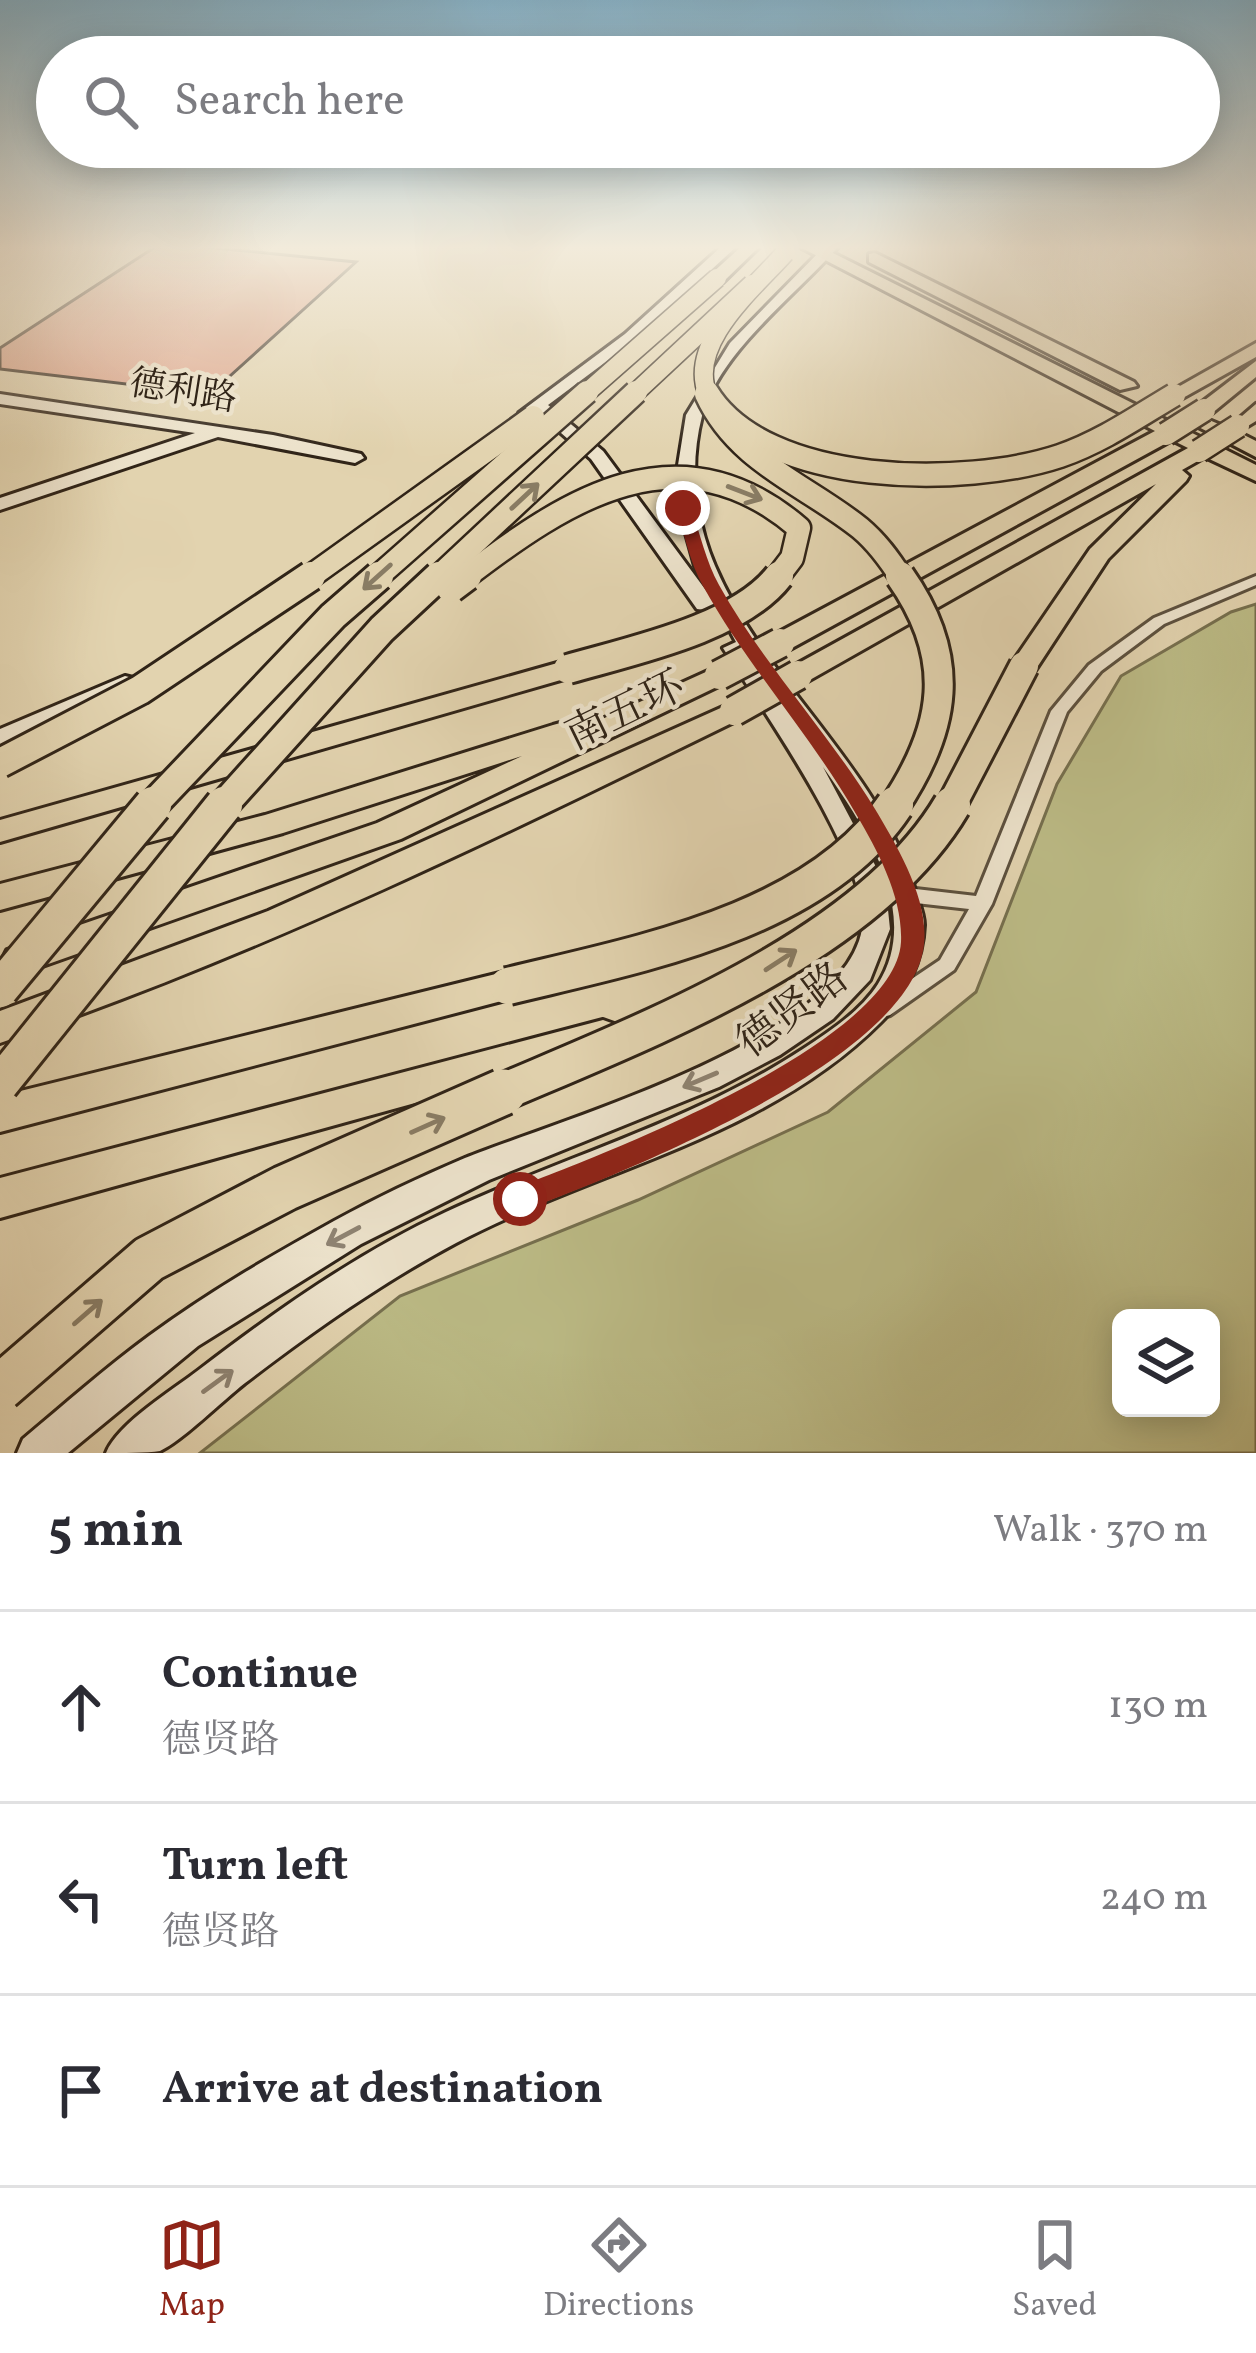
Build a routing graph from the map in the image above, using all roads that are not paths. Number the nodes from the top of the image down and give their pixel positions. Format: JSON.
{"nodes":[{"id":1,"x":654,"y":315,"type":"edge"},
{"id":2,"x":674,"y":315,"type":"edge"},
{"id":3,"x":719,"y":315,"type":"edge"},
{"id":4,"x":735,"y":315,"type":"edge"},
{"id":5,"x":766,"y":315,"type":"edge"},
{"id":6,"x":947,"y":315,"type":"edge"},
{"id":7,"x":988,"y":315,"type":"edge"},
{"id":8,"x":637,"y":346,"type":"junction"},
{"id":9,"x":1256,"y":349,"type":"edge"},
{"id":10,"x":1256,"y":367,"type":"edge"},
{"id":11,"x":706,"y":394,"type":"junction"},
{"id":12,"x":0,"y":398,"type":"edge"},
{"id":13,"x":538,"y":405,"type":"junction"},
{"id":14,"x":1247,"y":418,"type":"edge"},
{"id":15,"x":218,"y":431,"type":"junction"},
{"id":16,"x":1256,"y":450,"type":"edge"},
{"id":17,"x":1199,"y":452,"type":"junction"},
{"id":18,"x":355,"y":458,"type":"dead end"},
{"id":19,"x":1256,"y":474,"type":"edge"},
{"id":20,"x":0,"y":504,"type":"edge"},
{"id":21,"x":1256,"y":580,"type":"edge"},
{"id":22,"x":678,"y":697,"type":"junction"},
{"id":23,"x":0,"y":738,"type":"edge"},
{"id":24,"x":0,"y":763,"type":"edge"},
{"id":25,"x":237,"y":790,"type":"junction"},
{"id":26,"x":0,"y":831,"type":"edge"},
{"id":27,"x":907,"y":896,"type":"junction"},
{"id":28,"x":0,"y":898,"type":"edge"},
{"id":29,"x":982,"y":904,"type":"junction"},
{"id":30,"x":0,"y":967,"type":"edge"},
{"id":31,"x":0,"y":989,"type":"edge"},
{"id":32,"x":675,"y":1017,"type":"junction"},
{"id":33,"x":862,"y":1023,"type":"junction"},
{"id":34,"x":0,"y":1027,"type":"edge"},
{"id":35,"x":0,"y":1084,"type":"edge"},
{"id":36,"x":0,"y":1114,"type":"edge"},
{"id":37,"x":0,"y":1198,"type":"edge"},
{"id":38,"x":0,"y":1388,"type":"edge"},
{"id":39,"x":37,"y":1453,"type":"edge"},
{"id":40,"x":126,"y":1453,"type":"edge"}],
"edges":[{"from":1,"to":13,"type":"street"},
{"from":2,"to":8,"type":"highway","bridge":true},
{"from":25,"to":3,"type":"highway","one_way":true,"bridge":true},
{"from":4,"to":11,"type":"highway","bridge":true},
{"from":5,"to":27,"type":"street","name":"德贤路"},
{"from":6,"to":19,"type":"highway"},
{"from":7,"to":16,"type":"highway"},
{"from":8,"to":24,"type":"highway","bridge":true},
{"from":8,"to":31,"type":"highway","one_way":true,"bridge":true},
{"from":9,"to":11,"type":"highway","bridge":true},
{"from":10,"to":22,"type":"highway","name":"南五环","bridge":true},
{"from":11,"to":36,"type":"highway","bridge":true},
{"from":12,"to":15,"type":"street","name":"德利路"},
{"from":13,"to":23,"type":"street"},
{"from":13,"to":39,"type":"street","name":"德贤路","one_way":true},
{"from":14,"to":17,"type":"highway","name":"南五环","bridge":true},
{"from":15,"to":18,"type":"street","name":"德利路"},
{"from":15,"to":20,"type":"street"},
{"from":32,"to":17,"type":"highway","one_way":true,"bridge":true},
{"from":17,"to":34,"type":"highway","name":"南五环","bridge":true},
{"from":21,"to":29,"type":"street"},
{"from":22,"to":28,"type":"highway"},
{"from":22,"to":30,"type":"highway","name":"南五环"},
{"from":25,"to":26,"type":"highway","one_way":true,"bridge":true},
{"from":25,"to":35,"type":"highway","bridge":true},
{"from":27,"to":29,"type":"street"},
{"from":27,"to":33,"type":"street","name":"德贤路"},
{"from":29,"to":33,"type":"street"},
{"from":32,"to":37,"type":"highway","bridge":true},
{"from":38,"to":32,"type":"highway","one_way":true,"bridge":true},
{"from":40,"to":33,"type":"street","name":"德贤路","one_way":true}]}
